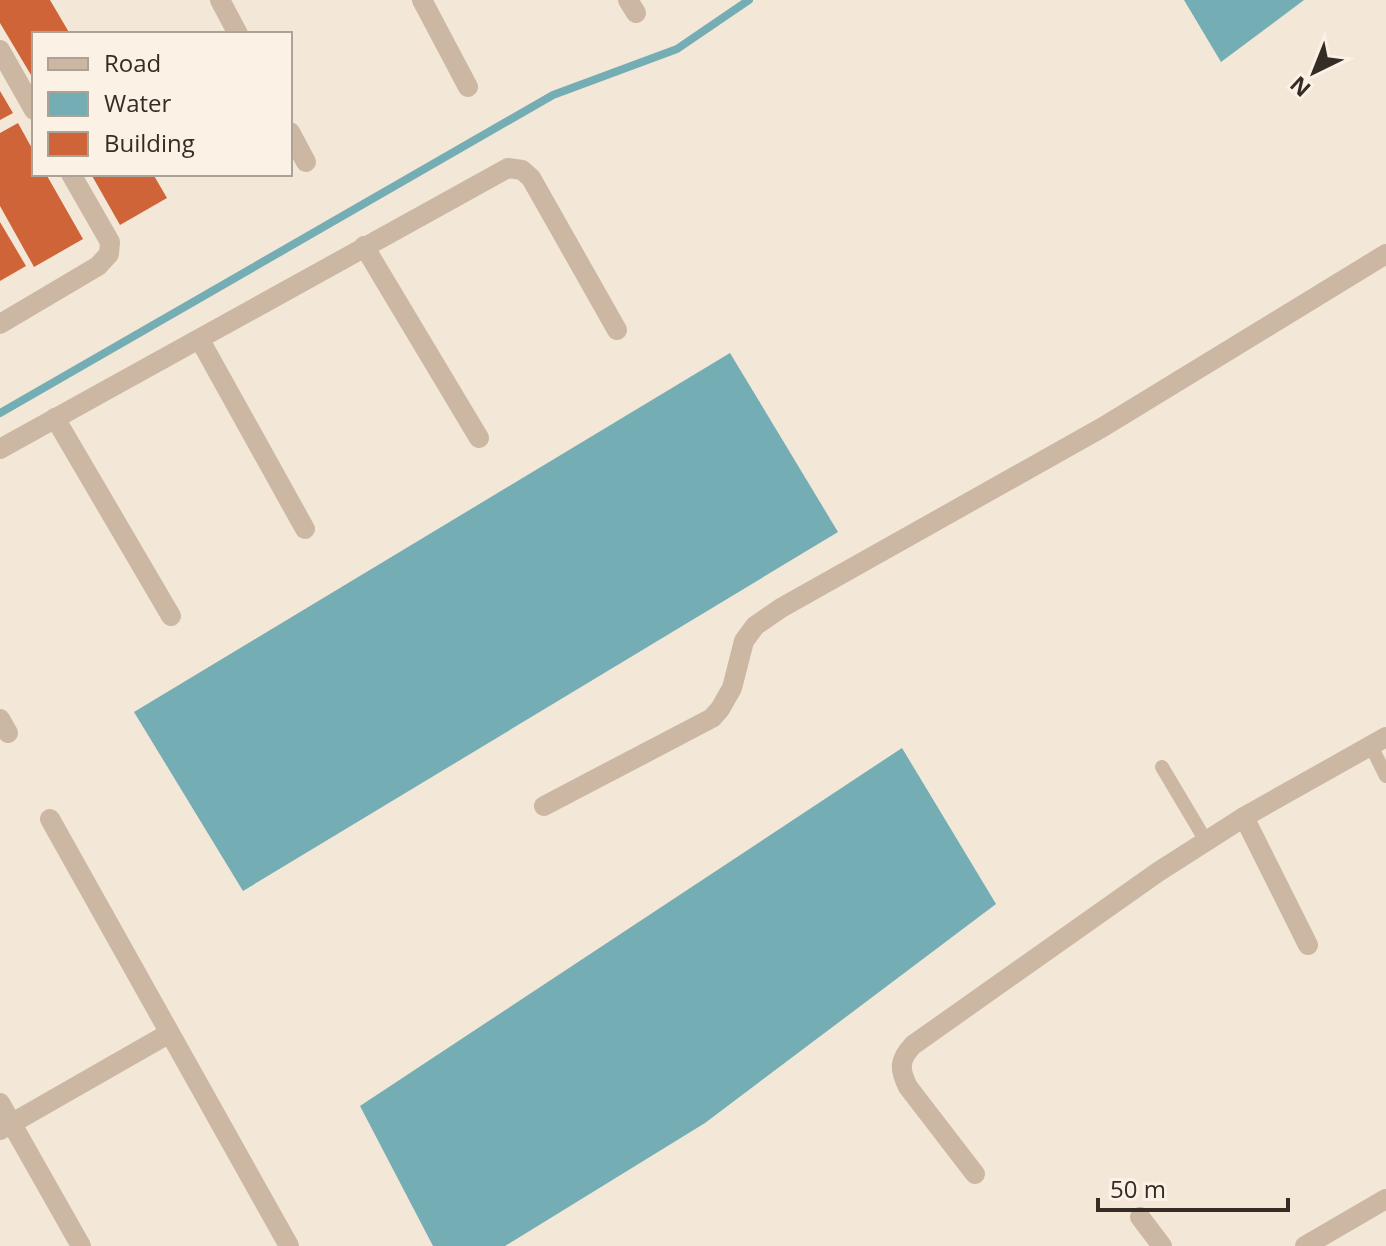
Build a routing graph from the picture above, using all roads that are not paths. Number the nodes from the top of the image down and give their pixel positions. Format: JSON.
{"nodes":[{"id":1,"x":220,"y":0,"type":"edge"},
{"id":2,"x":422,"y":0,"type":"edge"},
{"id":3,"x":237,"y":32,"type":"edge"},
{"id":4,"x":0,"y":50,"type":"edge"},
{"id":5,"x":468,"y":87,"type":"dead end"},
{"id":6,"x":32,"y":106,"type":"edge"},
{"id":7,"x":292,"y":136,"type":"edge"},
{"id":8,"x":306,"y":162,"type":"dead end"},
{"id":9,"x":72,"y":176,"type":"edge"},
{"id":10,"x":364,"y":246,"type":"junction"},
{"id":11,"x":1386,"y":254,"type":"edge"},
{"id":12,"x":0,"y":324,"type":"edge"},
{"id":13,"x":617,"y":330,"type":"dead end"},
{"id":14,"x":200,"y":340,"type":"junction"},
{"id":15,"x":55,"y":418,"type":"junction"},
{"id":16,"x":479,"y":438,"type":"dead end"},
{"id":17,"x":0,"y":449,"type":"edge"},
{"id":18,"x":305,"y":529,"type":"dead end"},
{"id":19,"x":171,"y":616,"type":"dead end"},
{"id":20,"x":1378,"y":742,"type":"edge"},
{"id":21,"x":1162,"y":767,"type":"dead end"},
{"id":22,"x":1386,"y":776,"type":"edge"},
{"id":23,"x":544,"y":806,"type":"dead end"},
{"id":24,"x":1244,"y":817,"type":"junction"},
{"id":25,"x":50,"y":819,"type":"dead end"},
{"id":26,"x":1206,"y":841,"type":"junction"},
{"id":27,"x":1308,"y":945,"type":"dead end"},
{"id":28,"x":168,"y":1034,"type":"junction"},
{"id":29,"x":0,"y":1103,"type":"edge"},
{"id":30,"x":6,"y":1126,"type":"edge"},
{"id":31,"x":975,"y":1174,"type":"dead end"},
{"id":32,"x":1386,"y":1199,"type":"edge"},
{"id":33,"x":1140,"y":1217,"type":"dead end"},
{"id":34,"x":81,"y":1246,"type":"edge"},
{"id":35,"x":289,"y":1246,"type":"edge"},
{"id":36,"x":1162,"y":1246,"type":"edge"},
{"id":37,"x":1305,"y":1246,"type":"edge"}],
"edges":[{"from":1,"to":3,"type":"street"},
{"from":2,"to":5,"type":"street"},
{"from":4,"to":6,"type":"street"},
{"from":7,"to":8,"type":"street"},
{"from":9,"to":12,"type":"street"},
{"from":10,"to":13,"type":"street"},
{"from":10,"to":14,"type":"street"},
{"from":10,"to":16,"type":"street"},
{"from":11,"to":23,"type":"street"},
{"from":14,"to":15,"type":"street"},
{"from":14,"to":18,"type":"street"},
{"from":15,"to":17,"type":"street"},
{"from":15,"to":19,"type":"street"},
{"from":20,"to":22,"type":"lane"},
{"from":20,"to":24,"type":"street"},
{"from":21,"to":26,"type":"lane"},
{"from":24,"to":26,"type":"street"},
{"from":24,"to":27,"type":"street"},
{"from":25,"to":28,"type":"street"},
{"from":26,"to":31,"type":"street"},
{"from":28,"to":30,"type":"street"},
{"from":28,"to":35,"type":"street"},
{"from":29,"to":30,"type":"street"},
{"from":30,"to":34,"type":"street"},
{"from":32,"to":37,"type":"street"},
{"from":33,"to":36,"type":"street"}]}
